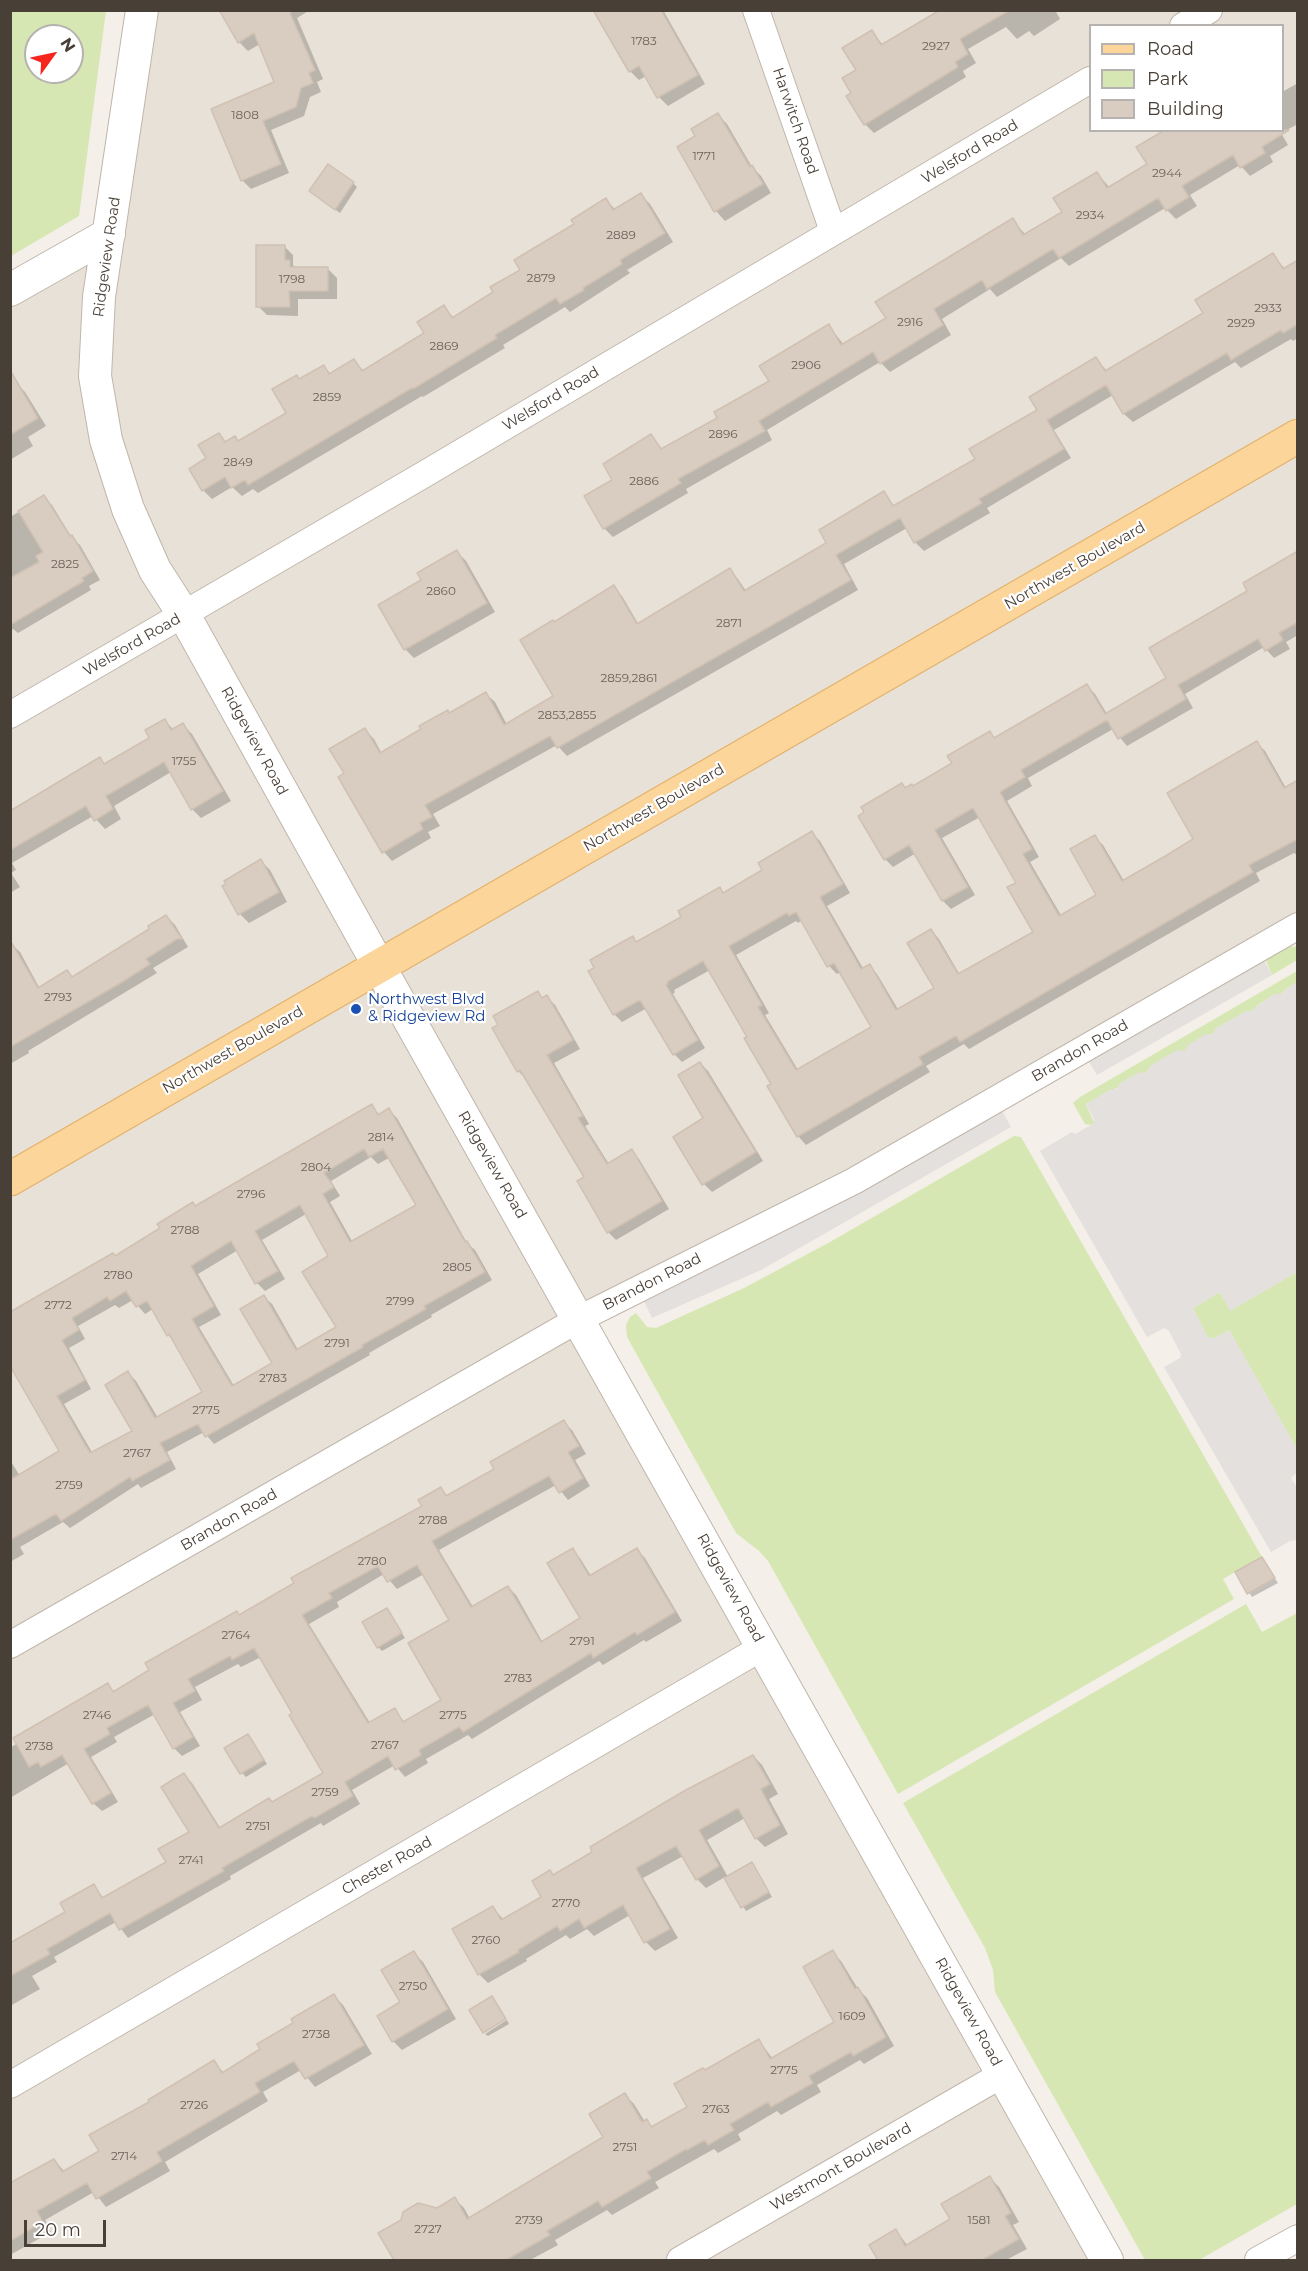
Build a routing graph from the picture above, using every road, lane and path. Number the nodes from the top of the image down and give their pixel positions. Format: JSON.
{"nodes":[{"id":1,"x":142,"y":10,"type":"edge"},
{"id":2,"x":756,"y":10,"type":"edge"},
{"id":3,"x":1209,"y":10,"type":"edge"},
{"id":4,"x":1187,"y":24,"type":"edge"},
{"id":5,"x":1089,"y":81,"type":"edge"},
{"id":6,"x":833,"y":231,"type":"junction"},
{"id":7,"x":109,"y":234,"type":"junction"},
{"id":8,"x":10,"y":290,"type":"edge"},
{"id":9,"x":1298,"y":436,"type":"edge"},
{"id":10,"x":184,"y":615,"type":"junction"},
{"id":11,"x":10,"y":715,"type":"edge"},
{"id":12,"x":1298,"y":926,"type":"edge"},
{"id":13,"x":379,"y":966,"type":"junction"},
{"id":14,"x":10,"y":1179,"type":"edge"},
{"id":15,"x":579,"y":1319,"type":"junction"},
{"id":16,"x":10,"y":1646,"type":"edge"},
{"id":17,"x":763,"y":1647,"type":"junction"},
{"id":18,"x":1003,"y":2074,"type":"junction"},
{"id":19,"x":10,"y":2085,"type":"edge"},
{"id":20,"x":1298,"y":2238,"type":"edge"},
{"id":21,"x":680,"y":2260,"type":"edge"},
{"id":22,"x":1107,"y":2260,"type":"edge"},
{"id":23,"x":1258,"y":2260,"type":"edge"}],
"edges":[{"from":1,"to":7,"type":"street","name":"Ridgeview Road"},
{"from":2,"to":6,"type":"street","name":"Harwitch Road"},
{"from":3,"to":4,"type":"street"},
{"from":5,"to":6,"type":"street","name":"Welsford Road"},
{"from":6,"to":10,"type":"street","name":"Welsford Road"},
{"from":7,"to":8,"type":"street"},
{"from":7,"to":10,"type":"street","name":"Ridgeview Road"},
{"from":9,"to":13,"type":"main road","name":"Northwest Boulevard"},
{"from":10,"to":11,"type":"street","name":"Welsford Road"},
{"from":10,"to":13,"type":"street","name":"Ridgeview Road"},
{"from":12,"to":15,"type":"street","name":"Brandon Road"},
{"from":13,"to":14,"type":"main road","name":"Northwest Boulevard"},
{"from":13,"to":15,"type":"street","name":"Ridgeview Road"},
{"from":15,"to":16,"type":"street","name":"Brandon Road"},
{"from":15,"to":17,"type":"street","name":"Ridgeview Road"},
{"from":17,"to":18,"type":"street","name":"Ridgeview Road"},
{"from":17,"to":19,"type":"street","name":"Chester Road"},
{"from":18,"to":21,"type":"street","name":"Westmont Boulevard"},
{"from":18,"to":22,"type":"street","name":"Ridgeview Road"},
{"from":20,"to":23,"type":"street"}]}
